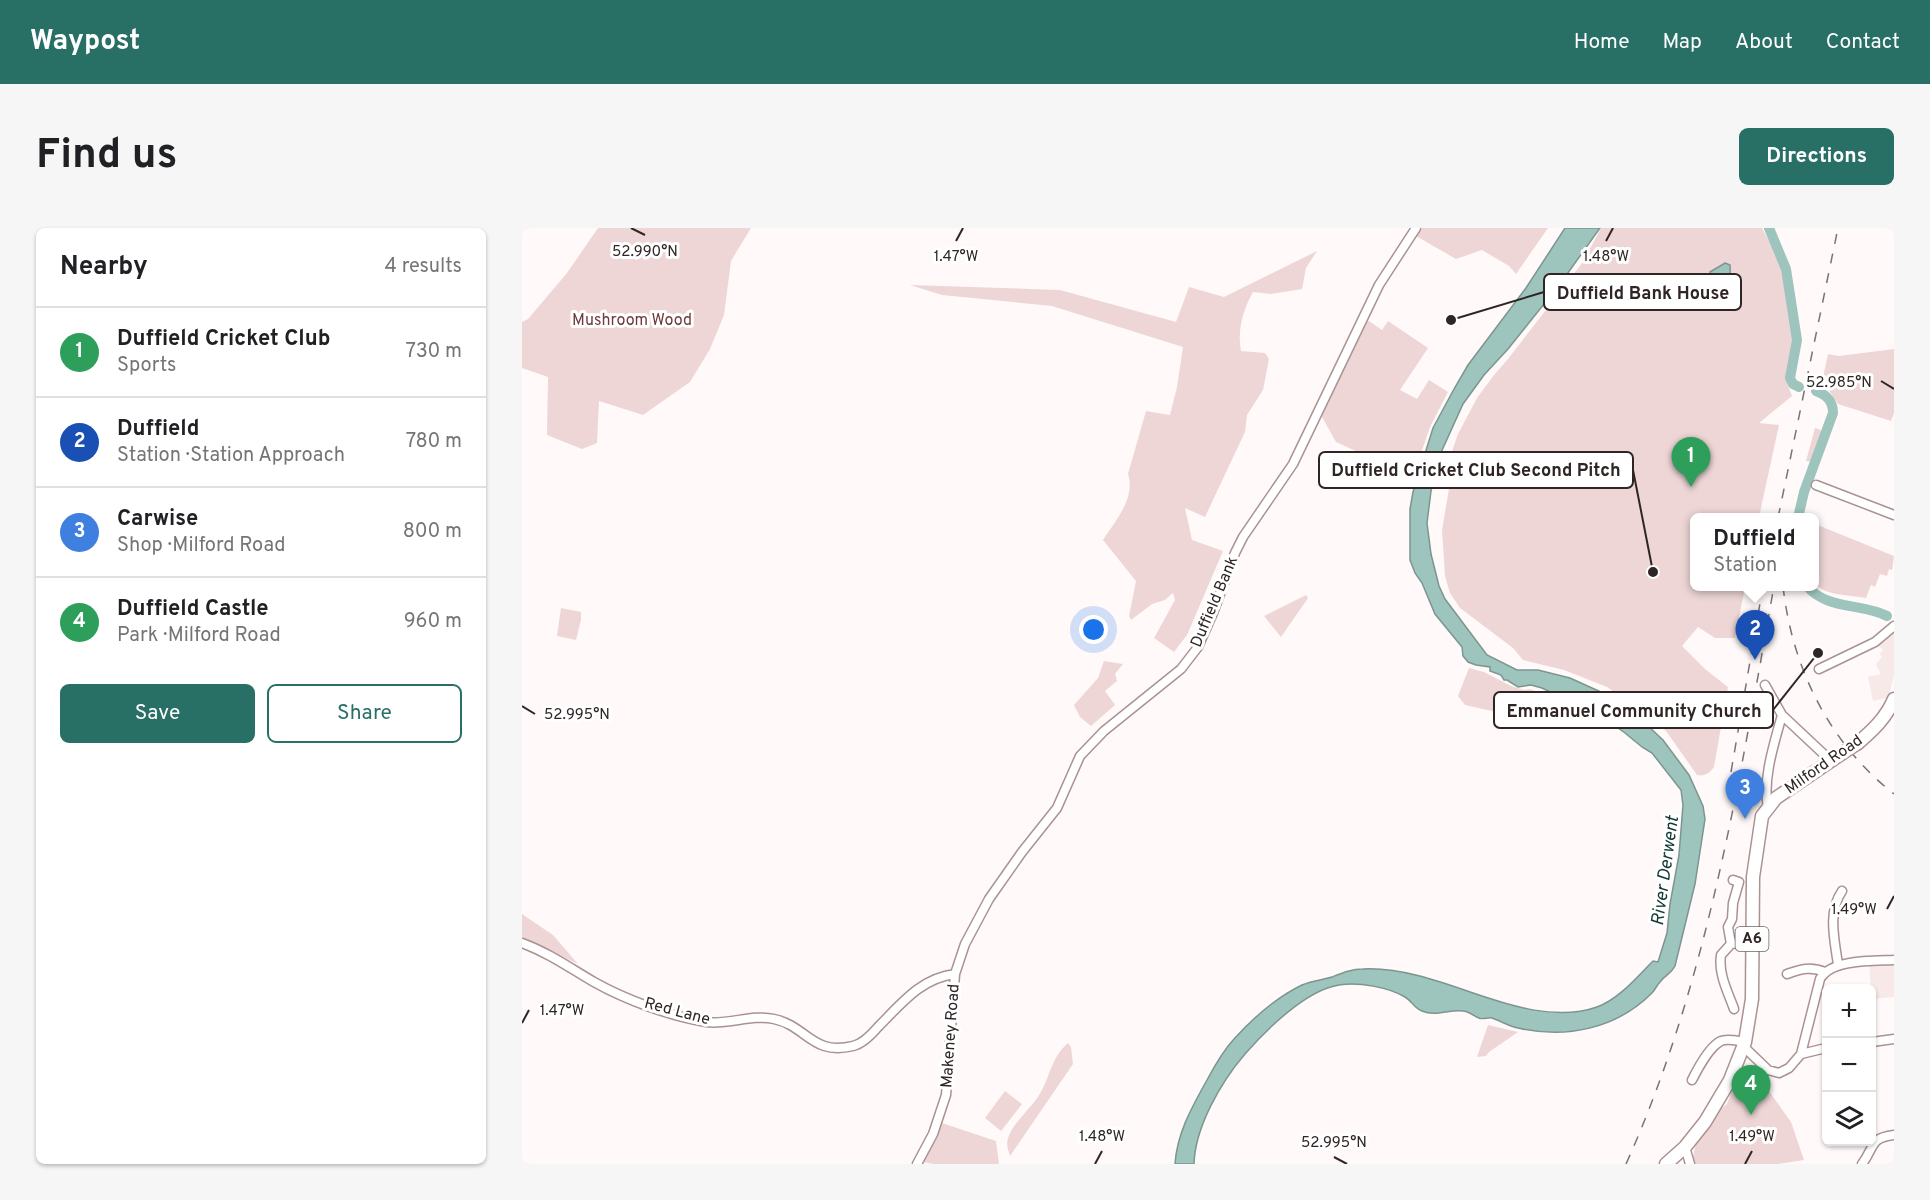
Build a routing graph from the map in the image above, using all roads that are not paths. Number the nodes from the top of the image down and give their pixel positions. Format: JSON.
{"nodes":[{"id":1,"x":1416,"y":228,"type":"edge"},
{"id":2,"x":1816,"y":485,"type":"dead end"},
{"id":3,"x":1894,"y":515,"type":"edge"},
{"id":4,"x":1893,"y":626,"type":"edge"},
{"id":5,"x":1819,"y":669,"type":"dead end"},
{"id":6,"x":1765,"y":685,"type":"dead end"},
{"id":7,"x":1893,"y":705,"type":"edge"},
{"id":8,"x":1782,"y":714,"type":"junction"},
{"id":9,"x":1836,"y":757,"type":"junction"},
{"id":10,"x":1768,"y":807,"type":"junction"},
{"id":11,"x":1733,"y":880,"type":"dead end"},
{"id":12,"x":1838,"y":894,"type":"dead end"},
{"id":13,"x":1752,"y":941,"type":"junction"},
{"id":14,"x":522,"y":943,"type":"edge"},
{"id":15,"x":1731,"y":944,"type":"junction"},
{"id":16,"x":1894,"y":960,"type":"edge"},
{"id":17,"x":1838,"y":965,"type":"junction"},
{"id":18,"x":1825,"y":972,"type":"junction"},
{"id":19,"x":955,"y":974,"type":"junction"},
{"id":20,"x":1787,"y":975,"type":"dead end"},
{"id":21,"x":1734,"y":1009,"type":"dead end"},
{"id":22,"x":1894,"y":1039,"type":"edge"},
{"id":23,"x":1876,"y":1041,"type":"edge"},
{"id":24,"x":1744,"y":1044,"type":"junction"},
{"id":25,"x":1822,"y":1049,"type":"edge"},
{"id":26,"x":1801,"y":1054,"type":"junction"},
{"id":27,"x":1692,"y":1080,"type":"dead end"},
{"id":28,"x":1894,"y":1135,"type":"edge"},
{"id":29,"x":1685,"y":1147,"type":"junction"},
{"id":30,"x":1668,"y":1162,"type":"edge"},
{"id":31,"x":917,"y":1164,"type":"edge"},
{"id":32,"x":1690,"y":1164,"type":"edge"},
{"id":33,"x":1863,"y":1164,"type":"edge"}],
"edges":[{"from":1,"to":19,"type":"street","name":"Duffield Bank"},
{"from":2,"to":3,"type":"street"},
{"from":4,"to":5,"type":"street"},
{"from":6,"to":8,"type":"street"},
{"from":7,"to":9,"type":"highway","name":"Milford Road","bridge":true},
{"from":8,"to":9,"type":"street"},
{"from":8,"to":10,"type":"street"},
{"from":9,"to":10,"type":"highway","name":"Milford Road"},
{"from":10,"to":13,"type":"highway","name":"Milford Road","number":"A6"},
{"from":11,"to":15,"type":"street"},
{"from":12,"to":17,"type":"street"},
{"from":13,"to":15,"type":"street"},
{"from":13,"to":24,"type":"highway","name":"Milford Road","number":"A6"},
{"from":14,"to":19,"type":"street","name":"Red Lane"},
{"from":15,"to":21,"type":"street"},
{"from":16,"to":17,"type":"street"},
{"from":17,"to":18,"type":"street"},
{"from":18,"to":20,"type":"street"},
{"from":18,"to":26,"type":"street"},
{"from":19,"to":31,"type":"street","name":"Makeney Road"},
{"from":22,"to":23,"type":"street"},
{"from":24,"to":26,"type":"street"},
{"from":24,"to":27,"type":"street"},
{"from":24,"to":29,"type":"highway","name":"Milford Road","number":"A6"},
{"from":25,"to":26,"type":"street"},
{"from":28,"to":33,"type":"street"},
{"from":29,"to":30,"type":"highway","name":"Milford Road","number":"A6"},
{"from":29,"to":32,"type":"street"}]}
